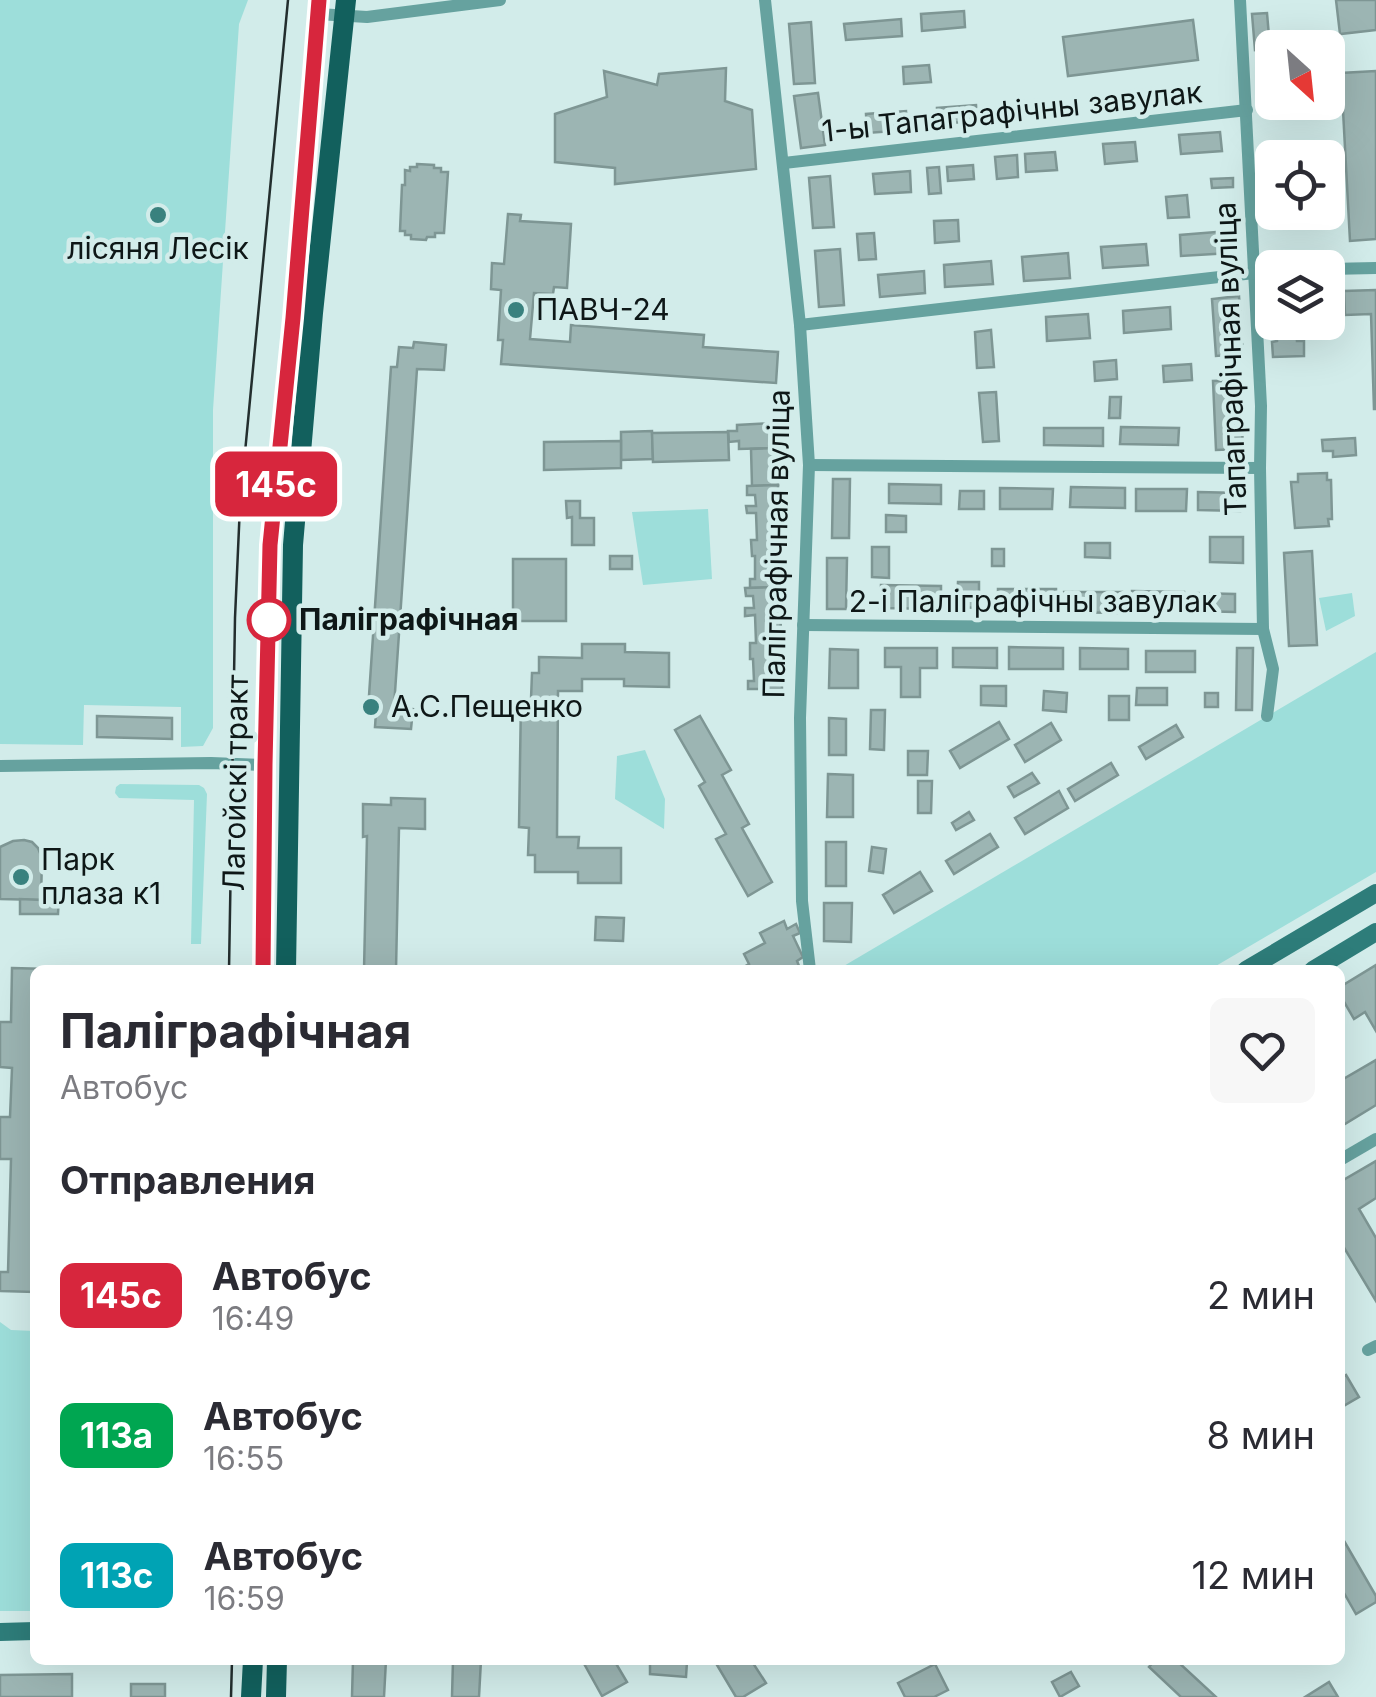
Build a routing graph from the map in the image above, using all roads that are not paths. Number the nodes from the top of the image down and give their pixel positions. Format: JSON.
{"nodes":[{"id":1,"x":500,"y":0,"type":"edge"},
{"id":2,"x":765,"y":0,"type":"edge"},
{"id":3,"x":1240,"y":0,"type":"edge"},
{"id":4,"x":318,"y":7,"type":"edge"},
{"id":5,"x":345,"y":8,"type":"edge"},
{"id":6,"x":1247,"y":110,"type":"junction"},
{"id":7,"x":784,"y":163,"type":"junction"},
{"id":8,"x":1376,"y":268,"type":"edge"},
{"id":9,"x":1345,"y":269,"type":"edge"},
{"id":10,"x":1255,"y":272,"type":"joint"},
{"id":11,"x":800,"y":325,"type":"junction"},
{"id":12,"x":1258,"y":340,"type":"edge"},
{"id":13,"x":809,"y":465,"type":"junction"},
{"id":14,"x":1260,"y":468,"type":"junction"},
{"id":15,"x":803,"y":625,"type":"junction"},
{"id":16,"x":1263,"y":629,"type":"junction"},
{"id":17,"x":1268,"y":716,"type":"dead end"},
{"id":18,"x":288,"y":764,"type":"junction"},
{"id":19,"x":265,"y":765,"type":"junction"},
{"id":20,"x":0,"y":766,"type":"edge"},
{"id":21,"x":1376,"y":893,"type":"edge"},
{"id":22,"x":1376,"y":932,"type":"edge"},
{"id":23,"x":263,"y":965,"type":"edge"},
{"id":24,"x":286,"y":965,"type":"edge"},
{"id":25,"x":809,"y":965,"type":"edge"},
{"id":26,"x":1254,"y":965,"type":"edge"},
{"id":27,"x":1321,"y":965,"type":"edge"},
{"id":28,"x":1376,"y":1138,"type":"edge"},
{"id":29,"x":1345,"y":1157,"type":"edge"},
{"id":30,"x":30,"y":1631,"type":"edge"},
{"id":31,"x":0,"y":1632,"type":"edge"},
{"id":32,"x":252,"y":1665,"type":"edge"},
{"id":33,"x":277,"y":1665,"type":"edge"},
{"id":34,"x":251,"y":1697,"type":"edge"},
{"id":35,"x":276,"y":1697,"type":"edge"}],
"edges":[{"from":1,"to":5,"type":"street"},
{"from":2,"to":7,"type":"street","name":"Паліграфічная вуліца"},
{"from":3,"to":6,"type":"street","name":"Тапаграфічная вуліца"},
{"from":4,"to":5,"type":"street"},
{"from":4,"to":19,"type":"main road","name":"Лагойскі тракт"},
{"from":5,"to":18,"type":"main road","name":"Лагойскі тракт"},
{"from":6,"to":7,"type":"street","name":"1-ы Тапаграфічны завулак"},
{"from":6,"to":10,"type":"street","name":"Тапаграфічная вуліца"},
{"from":7,"to":11,"type":"street","name":"Паліграфічная вуліца"},
{"from":8,"to":9,"type":"street"},
{"from":10,"to":11,"type":"street"},
{"from":11,"to":13,"type":"street","name":"Паліграфічная вуліца"},
{"from":12,"to":14,"type":"street","name":"Тапаграфічная вуліца"},
{"from":13,"to":14,"type":"street"},
{"from":13,"to":15,"type":"street","name":"Паліграфічная вуліца"},
{"from":14,"to":16,"type":"street","name":"Тапаграфічная вуліца"},
{"from":15,"to":16,"type":"street","name":"2-і Паліграфічны завулак"},
{"from":15,"to":25,"type":"street","name":"Паліграфічная вуліца"},
{"from":16,"to":17,"type":"street","name":"Тапаграфічная вуліца"},
{"from":18,"to":19,"type":"main road"},
{"from":18,"to":24,"type":"main road","name":"Лагойскі тракт"},
{"from":19,"to":20,"type":"street"},
{"from":19,"to":23,"type":"main road","name":"Лагойскі тракт"},
{"from":21,"to":26,"type":"main road"},
{"from":22,"to":27,"type":"main road"},
{"from":28,"to":29,"type":"street"},
{"from":30,"to":31,"type":"main road"},
{"from":32,"to":34,"type":"main road"},
{"from":33,"to":35,"type":"main road"}]}
